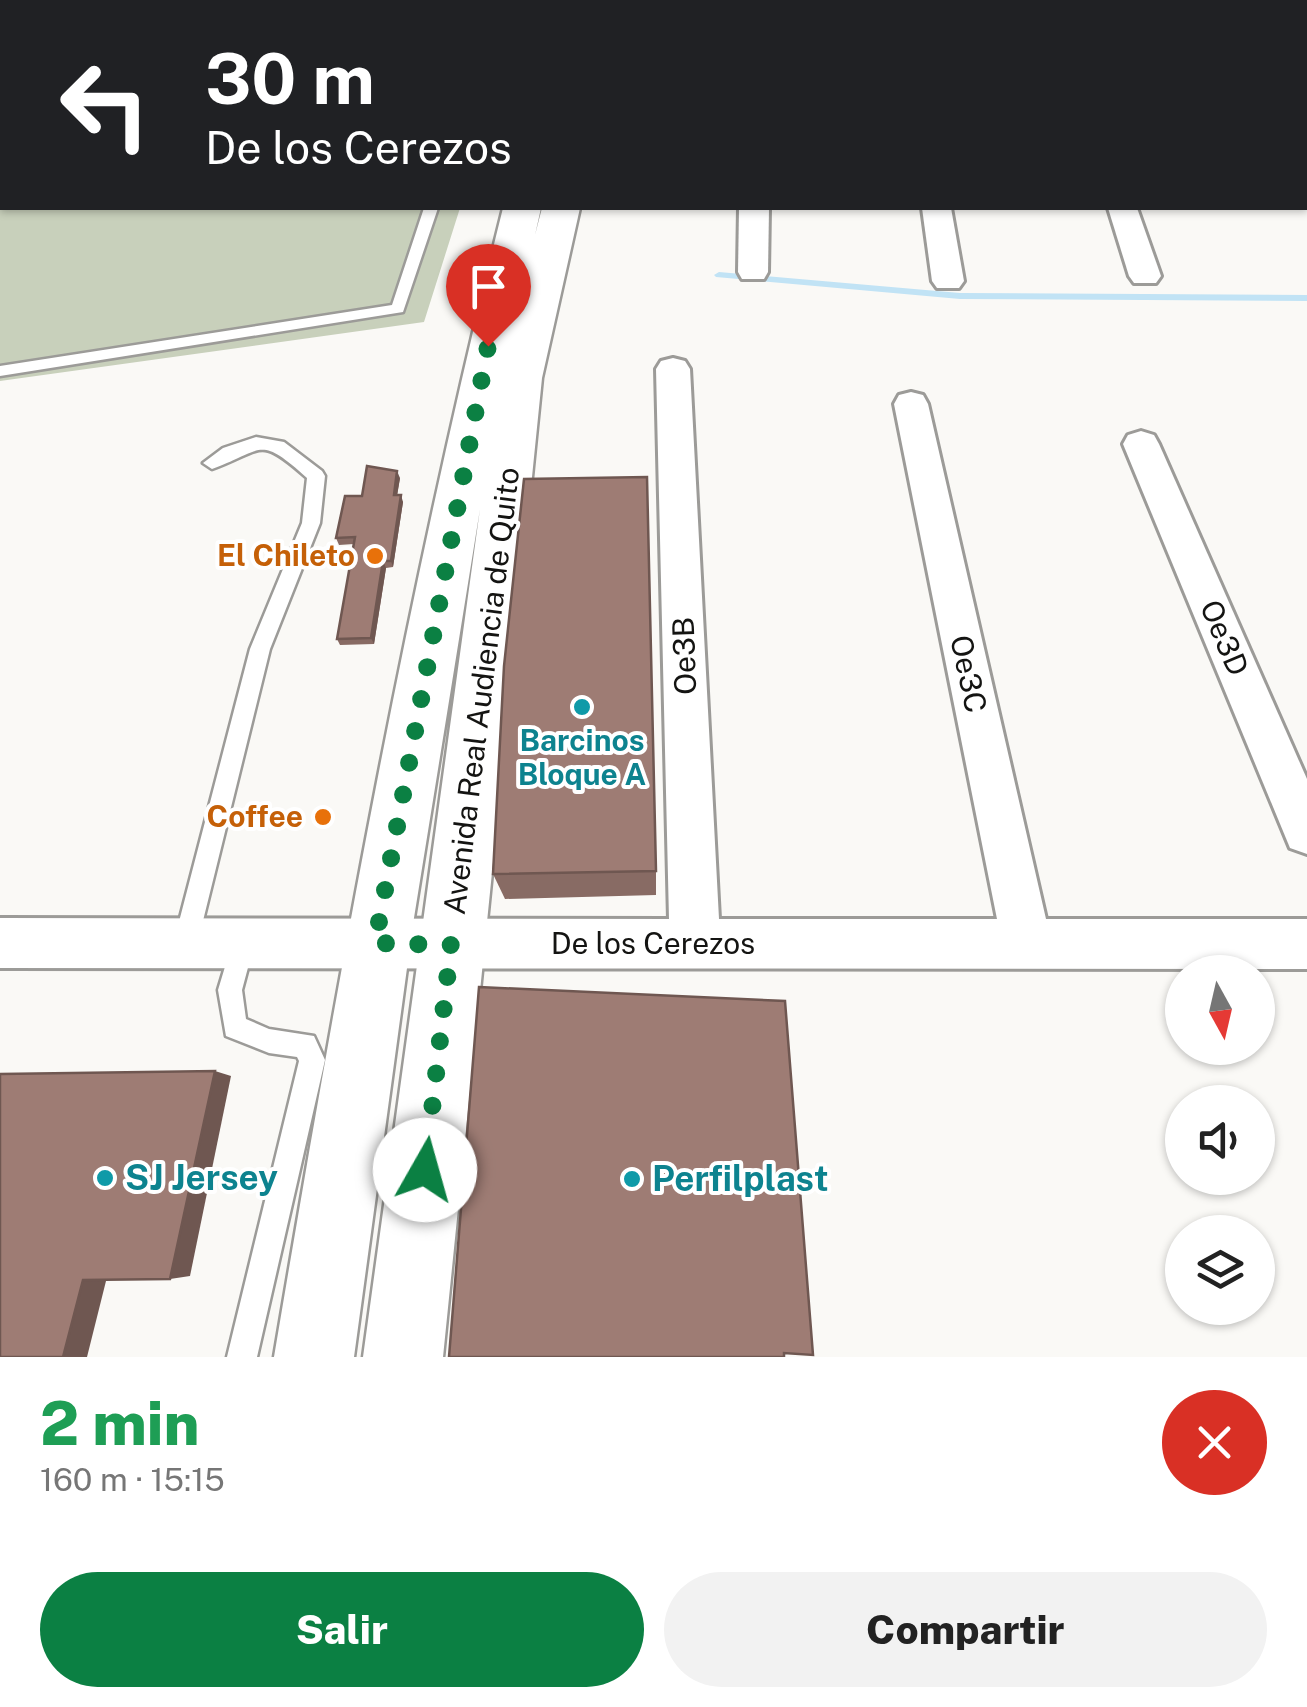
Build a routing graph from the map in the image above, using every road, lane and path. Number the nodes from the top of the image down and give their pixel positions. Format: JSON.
{"nodes":[{"id":1,"x":430,"y":210,"type":"edge"},
{"id":2,"x":522,"y":210,"type":"edge"},
{"id":3,"x":561,"y":210,"type":"edge"},
{"id":4,"x":754,"y":210,"type":"edge"},
{"id":5,"x":936,"y":210,"type":"edge"},
{"id":6,"x":1123,"y":210,"type":"edge"},
{"id":7,"x":752,"y":272,"type":"dead end"},
{"id":8,"x":1145,"y":276,"type":"dead end"},
{"id":9,"x":948,"y":281,"type":"dead end"},
{"id":10,"x":673,"y":369,"type":"dead end"},
{"id":11,"x":0,"y":371,"type":"edge"},
{"id":12,"x":911,"y":404,"type":"dead end"},
{"id":13,"x":1141,"y":444,"type":"dead end"},
{"id":14,"x":212,"y":463,"type":"dead end"},
{"id":15,"x":1307,"y":832,"type":"edge"},
{"id":16,"x":185,"y":943,"type":"junction"},
{"id":17,"x":243,"y":943,"type":"junction"},
{"id":18,"x":375,"y":943,"type":"junction"},
{"id":19,"x":695,"y":943,"type":"junction"},
{"id":20,"x":0,"y":944,"type":"edge"},
{"id":21,"x":1027,"y":944,"type":"junction"},
{"id":22,"x":1307,"y":944,"type":"edge"},
{"id":23,"x":451,"y":945,"type":"junction"},
{"id":24,"x":242,"y":1357,"type":"edge"},
{"id":25,"x":314,"y":1357,"type":"edge"},
{"id":26,"x":403,"y":1357,"type":"edge"}],
"edges":[{"from":1,"to":11,"type":"lane"},
{"from":2,"to":18,"type":"main road","name":"Avenida Real Audiencia de Quito"},
{"from":3,"to":23,"type":"main road","name":"Avenida Real Audiencia de Quito"},
{"from":4,"to":7,"type":"street"},
{"from":5,"to":9,"type":"street"},
{"from":6,"to":8,"type":"street"},
{"from":10,"to":19,"type":"street","name":"Oe3B"},
{"from":12,"to":21,"type":"street","name":"Oe3C"},
{"from":13,"to":15,"type":"street","name":"Oe3D"},
{"from":14,"to":16,"type":"lane"},
{"from":16,"to":17,"type":"street","name":"De los Cerezos"},
{"from":16,"to":20,"type":"street","name":"De los Cerezos"},
{"from":17,"to":18,"type":"street","name":"De los Cerezos"},
{"from":17,"to":24,"type":"lane"},
{"from":18,"to":23,"type":"street","name":"De los Cerezos"},
{"from":18,"to":25,"type":"main road","name":"Avenida Real Audiencia de Quito"},
{"from":19,"to":21,"type":"street","name":"De los Cerezos"},
{"from":19,"to":23,"type":"street","name":"De los Cerezos"},
{"from":21,"to":22,"type":"street","name":"De los Cerezos"},
{"from":23,"to":26,"type":"main road","name":"Avenida Real Audiencia de Quito"}]}
